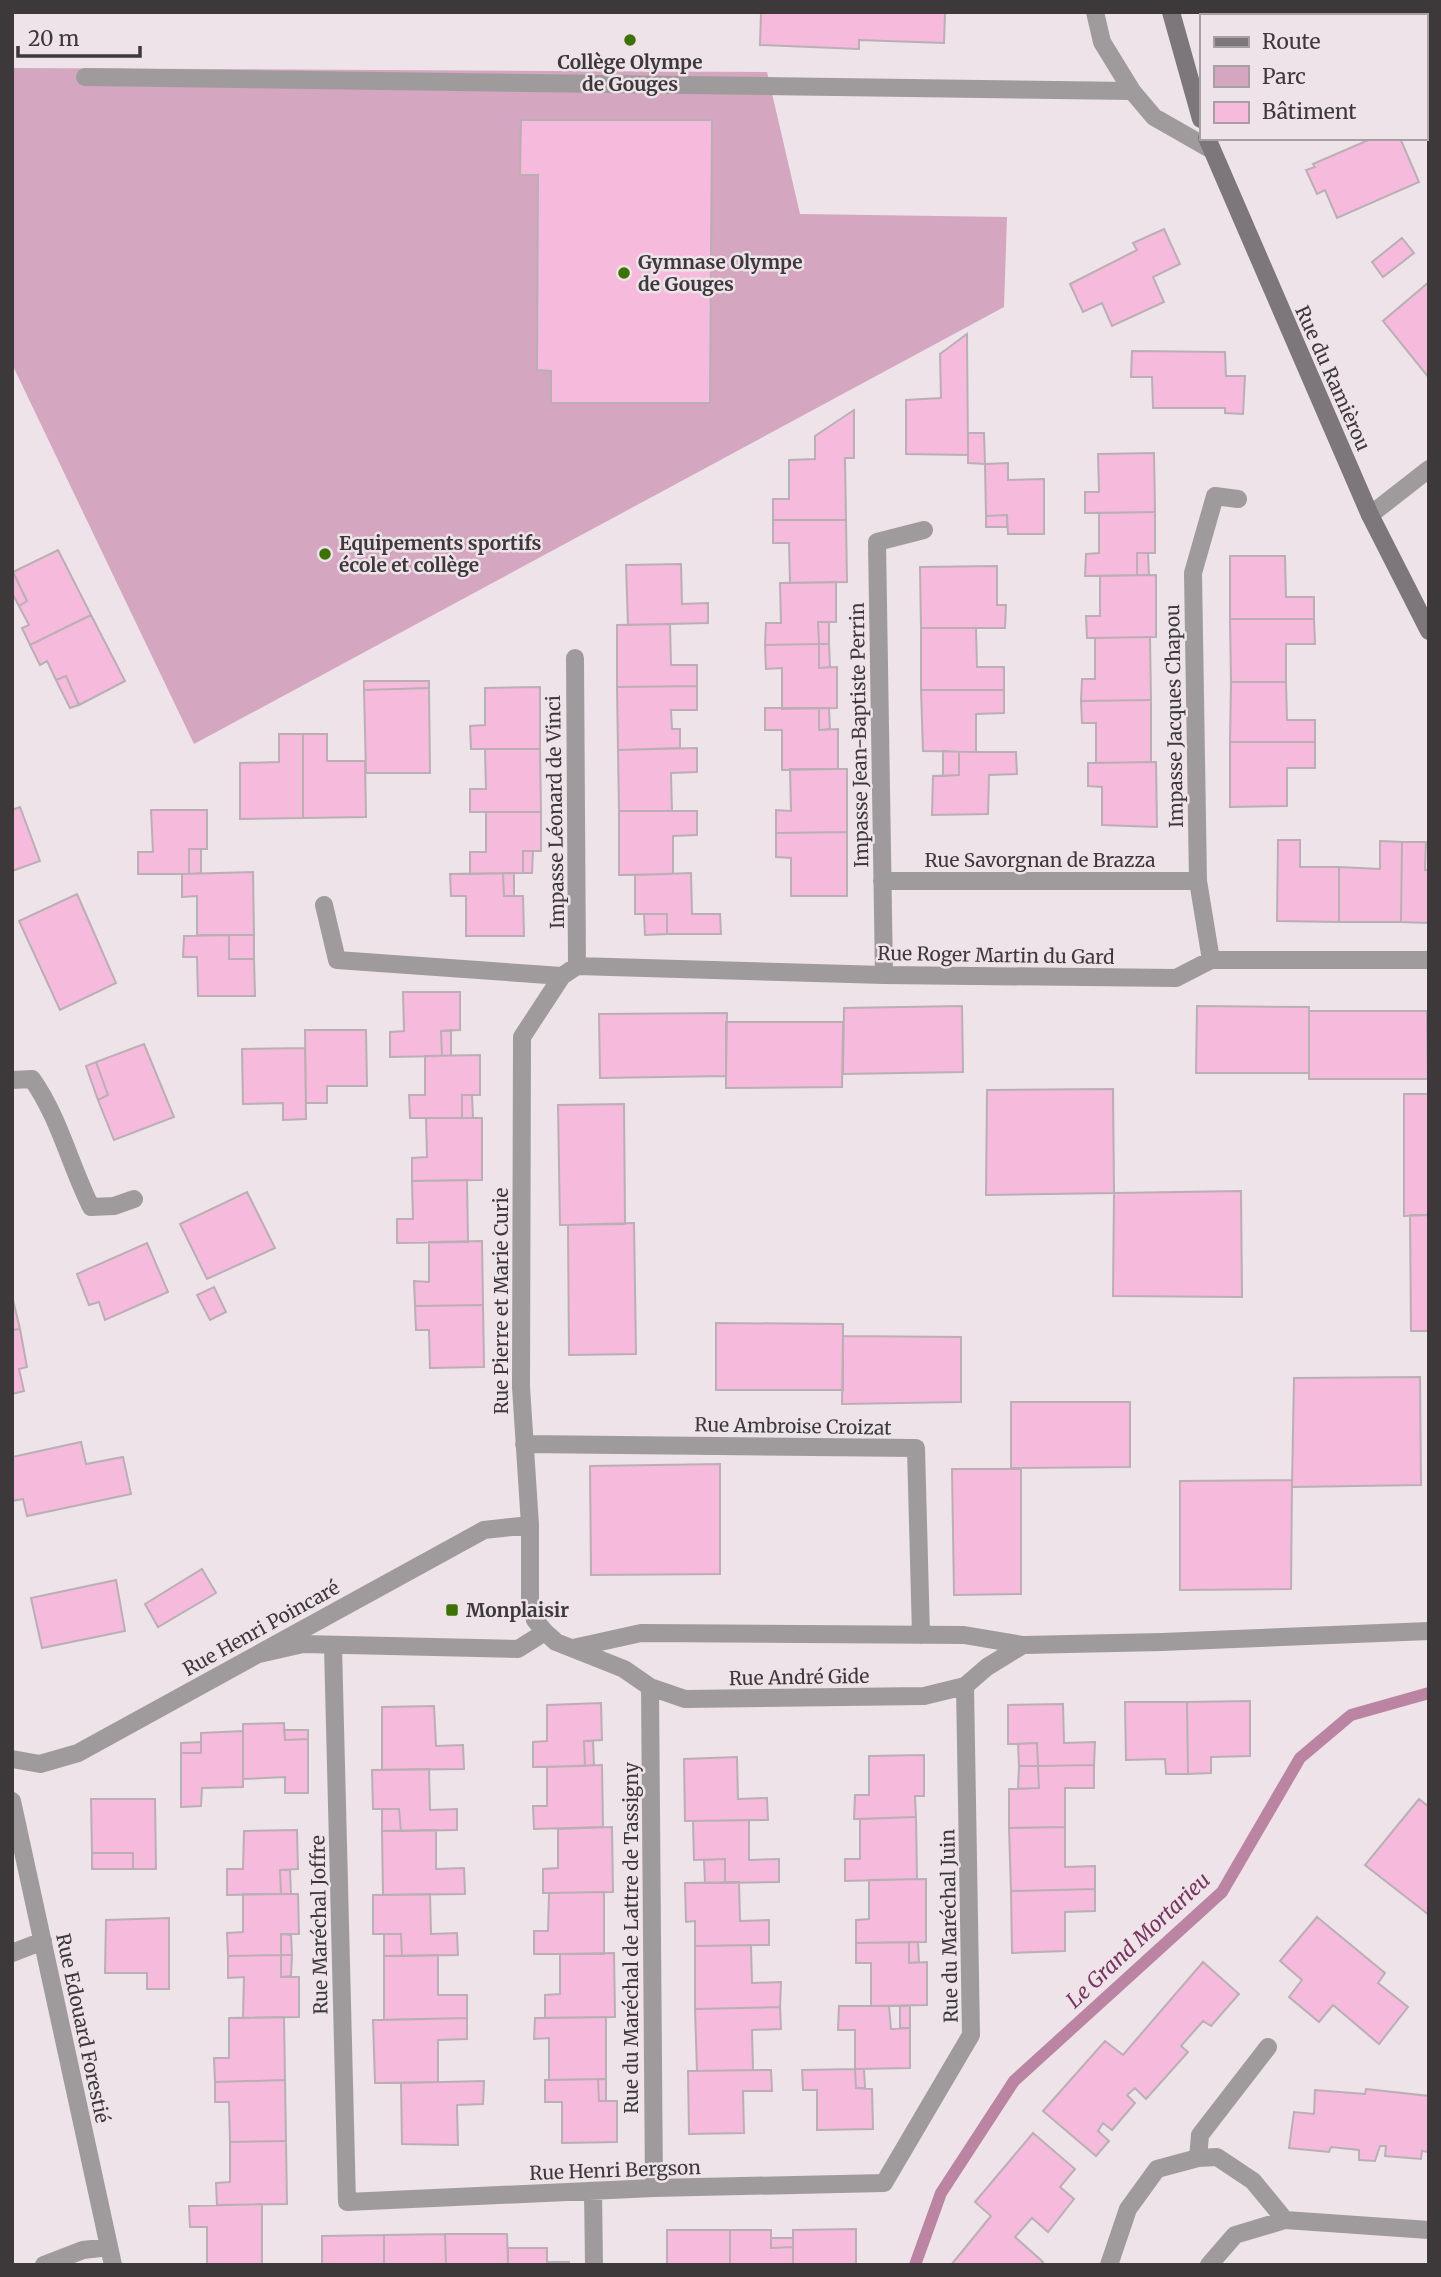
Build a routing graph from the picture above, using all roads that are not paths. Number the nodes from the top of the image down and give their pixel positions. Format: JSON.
{"nodes":[{"id":1,"x":1095,"y":12,"type":"edge"},
{"id":2,"x":1171,"y":12,"type":"edge"},
{"id":3,"x":85,"y":77,"type":"dead end"},
{"id":4,"x":1132,"y":91,"type":"junction"},
{"id":5,"x":1200,"y":115,"type":"edge"},
{"id":6,"x":1208,"y":144,"type":"edge"},
{"id":7,"x":1429,"y":470,"type":"edge"},
{"id":8,"x":1238,"y":499,"type":"dead end"},
{"id":9,"x":1370,"y":515,"type":"junction"},
{"id":10,"x":924,"y":530,"type":"dead end"},
{"id":11,"x":1429,"y":631,"type":"edge"},
{"id":12,"x":575,"y":658,"type":"dead end"},
{"id":13,"x":882,"y":881,"type":"junction"},
{"id":14,"x":1198,"y":881,"type":"junction"},
{"id":15,"x":324,"y":905,"type":"dead end"},
{"id":16,"x":1211,"y":960,"type":"junction"},
{"id":17,"x":1429,"y":960,"type":"edge"},
{"id":18,"x":578,"y":966,"type":"junction"},
{"id":19,"x":884,"y":975,"type":"junction"},
{"id":20,"x":562,"y":976,"type":"junction"},
{"id":21,"x":12,"y":1080,"type":"edge"},
{"id":22,"x":134,"y":1199,"type":"dead end"},
{"id":23,"x":524,"y":1444,"type":"junction"},
{"id":24,"x":530,"y":1525,"type":"junction"},
{"id":25,"x":1429,"y":1631,"type":"edge"},
{"id":26,"x":545,"y":1632,"type":"junction"},
{"id":27,"x":921,"y":1635,"type":"junction"},
{"id":28,"x":1023,"y":1645,"type":"junction"},
{"id":29,"x":333,"y":1646,"type":"junction"},
{"id":30,"x":573,"y":1648,"type":"junction"},
{"id":31,"x":259,"y":1654,"type":"junction"},
{"id":32,"x":965,"y":1686,"type":"junction"},
{"id":33,"x":650,"y":1687,"type":"junction"},
{"id":34,"x":12,"y":1759,"type":"edge"},
{"id":35,"x":12,"y":1801,"type":"edge"},
{"id":36,"x":43,"y":1941,"type":"junction"},
{"id":37,"x":12,"y":1953,"type":"edge"},
{"id":38,"x":1268,"y":2047,"type":"dead end"},
{"id":39,"x":1198,"y":2158,"type":"junction"},
{"id":40,"x":884,"y":2183,"type":"joint"},
{"id":41,"x":654,"y":2188,"type":"junction"},
{"id":42,"x":593,"y":2191,"type":"junction"},
{"id":43,"x":347,"y":2202,"type":"joint"},
{"id":44,"x":1285,"y":2220,"type":"junction"},
{"id":45,"x":1429,"y":2230,"type":"edge"},
{"id":46,"x":109,"y":2247,"type":"junction"},
{"id":47,"x":44,"y":2265,"type":"edge"},
{"id":48,"x":113,"y":2265,"type":"edge"},
{"id":49,"x":594,"y":2265,"type":"edge"},
{"id":50,"x":1109,"y":2265,"type":"edge"},
{"id":51,"x":1209,"y":2265,"type":"edge"}],
"edges":[{"from":1,"to":4,"type":"street"},
{"from":2,"to":5,"type":"street"},
{"from":3,"to":4,"type":"street"},
{"from":4,"to":6,"type":"street"},
{"from":6,"to":9,"type":"street","name":"Rue du Ramièrou"},
{"from":7,"to":9,"type":"street"},
{"from":8,"to":14,"type":"street","name":"Impasse Jacques Chapou"},
{"from":9,"to":11,"type":"street","name":"Rue du Ramièrou"},
{"from":10,"to":13,"type":"street","name":"Impasse Jean-Baptiste Perrin"},
{"from":12,"to":18,"type":"street","name":"Impasse Léonard de Vinci"},
{"from":13,"to":14,"type":"street","name":"Rue Savorgnan de Brazza"},
{"from":13,"to":19,"type":"street","name":"Impasse Jean-Baptiste Perrin"},
{"from":14,"to":16,"type":"street","name":"Impasse Jacques Chapou"},
{"from":15,"to":20,"type":"street"},
{"from":16,"to":17,"type":"street","name":"Rue Roger Martin du Gard"},
{"from":16,"to":19,"type":"street","name":"Rue Roger Martin du Gard"},
{"from":18,"to":19,"type":"street","name":"Rue Roger Martin du Gard"},
{"from":18,"to":20,"type":"street"},
{"from":20,"to":23,"type":"street","name":"Rue Pierre et Marie Curie"},
{"from":21,"to":22,"type":"street"},
{"from":23,"to":24,"type":"street","name":"Rue Pierre et Marie Curie"},
{"from":23,"to":27,"type":"street","name":"Rue Ambroise Croizat"},
{"from":24,"to":26,"type":"street","name":"Rue Pierre et Marie Curie"},
{"from":24,"to":31,"type":"street","name":"Rue Henri Poincaré"},
{"from":25,"to":28,"type":"street","name":"Rue André Gide"},
{"from":26,"to":29,"type":"street"},
{"from":26,"to":30,"type":"street","name":"Rue André Gide"},
{"from":27,"to":28,"type":"street","name":"Rue André Gide"},
{"from":27,"to":30,"type":"street","name":"Rue André Gide"},
{"from":28,"to":32,"type":"street","name":"Rue André Gide"},
{"from":29,"to":31,"type":"street"},
{"from":29,"to":43,"type":"street","name":"Rue Maréchal Joffre"},
{"from":30,"to":33,"type":"street","name":"Rue André Gide"},
{"from":31,"to":34,"type":"street","name":"Rue Henri Poincaré"},
{"from":32,"to":33,"type":"street","name":"Rue André Gide"},
{"from":32,"to":40,"type":"street","name":"Rue du Maréchal Juin"},
{"from":33,"to":41,"type":"street","name":"Rue du Maréchal de Lattre de Tassigny"},
{"from":35,"to":36,"type":"street","name":"Rue Edouard Forestié"},
{"from":36,"to":37,"type":"street"},
{"from":36,"to":46,"type":"street","name":"Rue Edouard Forestié"},
{"from":38,"to":39,"type":"street"},
{"from":39,"to":44,"type":"street"},
{"from":39,"to":50,"type":"street"},
{"from":40,"to":41,"type":"street","name":"Rue Henri Bergson"},
{"from":41,"to":42,"type":"street","name":"Rue Henri Bergson"},
{"from":42,"to":43,"type":"street","name":"Rue Henri Bergson"},
{"from":42,"to":49,"type":"street"},
{"from":44,"to":45,"type":"street"},
{"from":44,"to":51,"type":"street"},
{"from":46,"to":47,"type":"street"},
{"from":46,"to":48,"type":"street","name":"Rue Edouard Forestié"}]}
